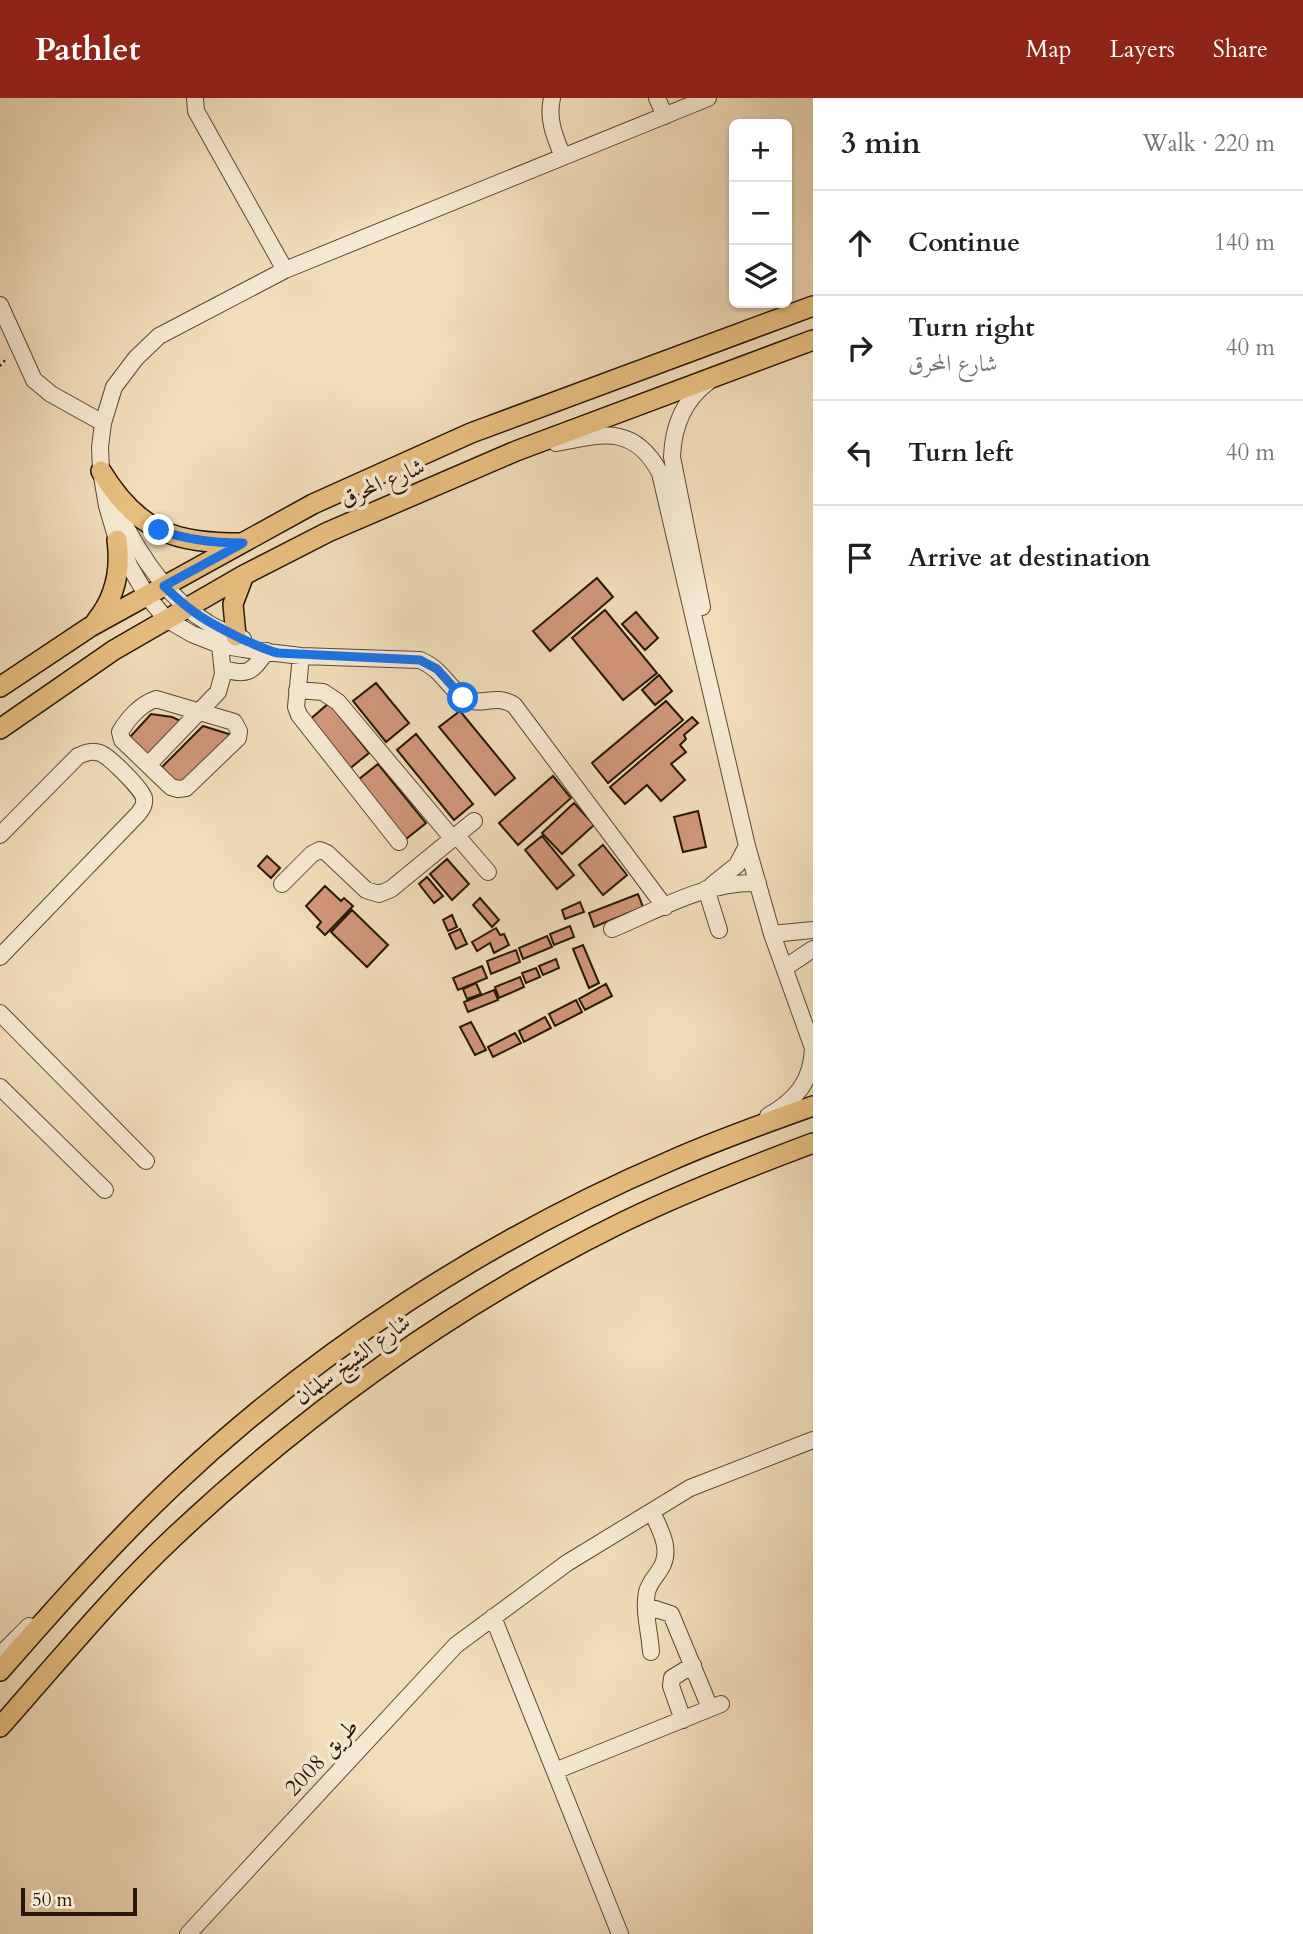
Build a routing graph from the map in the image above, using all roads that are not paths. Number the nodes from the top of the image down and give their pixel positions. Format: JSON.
{"nodes":[{"id":1,"x":195,"y":98,"type":"edge"},
{"id":2,"x":552,"y":98,"type":"edge"},
{"id":3,"x":657,"y":98,"type":"edge"},
{"id":4,"x":708,"y":98,"type":"edge"},
{"id":5,"x":664,"y":116,"type":"junction"},
{"id":6,"x":563,"y":157,"type":"junction"},
{"id":7,"x":285,"y":270,"type":"junction"},
{"id":8,"x":0,"y":305,"type":"edge"},
{"id":9,"x":813,"y":306,"type":"edge"},
{"id":10,"x":813,"y":340,"type":"edge"},
{"id":11,"x":713,"y":378,"type":"junction"},
{"id":12,"x":103,"y":423,"type":"junction"},
{"id":13,"x":516,"y":451,"type":"junction"},
{"id":14,"x":102,"y":471,"type":"junction"},
{"id":15,"x":117,"y":540,"type":"junction"},
{"id":16,"x":243,"y":543,"type":"junction"},
{"id":17,"x":244,"y":575,"type":"junction"},
{"id":18,"x":164,"y":586,"type":"junction"},
{"id":19,"x":147,"y":596,"type":"junction"},
{"id":20,"x":186,"y":607,"type":"junction"},
{"id":21,"x":166,"y":619,"type":"junction"},
{"id":22,"x":90,"y":627,"type":"junction"},
{"id":23,"x":228,"y":640,"type":"junction"},
{"id":24,"x":267,"y":651,"type":"junction"},
{"id":25,"x":301,"y":656,"type":"junction"},
{"id":26,"x":223,"y":669,"type":"junction"},
{"id":27,"x":0,"y":687,"type":"edge"},
{"id":28,"x":297,"y":690,"type":"junction"},
{"id":29,"x":199,"y":712,"type":"junction"},
{"id":30,"x":0,"y":729,"type":"edge"},
{"id":31,"x":148,"y":765,"type":"junction"},
{"id":32,"x":474,"y":821,"type":"dead end"},
{"id":33,"x":0,"y":835,"type":"edge"},
{"id":34,"x":455,"y":837,"type":"junction"},
{"id":35,"x":399,"y":842,"type":"dead end"},
{"id":36,"x":747,"y":846,"type":"junction"},
{"id":37,"x":488,"y":872,"type":"dead end"},
{"id":38,"x":758,"y":883,"type":"junction"},
{"id":39,"x":282,"y":884,"type":"dead end"},
{"id":40,"x":706,"y":889,"type":"junction"},
{"id":41,"x":665,"y":907,"type":"junction"},
{"id":42,"x":612,"y":929,"type":"dead end"},
{"id":43,"x":719,"y":930,"type":"dead end"},
{"id":44,"x":813,"y":930,"type":"edge"},
{"id":45,"x":776,"y":933,"type":"junction"},
{"id":46,"x":813,"y":949,"type":"edge"},
{"id":47,"x":0,"y":957,"type":"edge"},
{"id":48,"x":788,"y":965,"type":"junction"},
{"id":49,"x":0,"y":1013,"type":"edge"},
{"id":50,"x":813,"y":1021,"type":"edge"},
{"id":51,"x":12,"y":1025,"type":"junction"},
{"id":52,"x":0,"y":1037,"type":"edge"},
{"id":53,"x":0,"y":1087,"type":"edge"},
{"id":54,"x":813,"y":1106,"type":"edge"},
{"id":55,"x":738,"y":1133,"type":"junction"},
{"id":56,"x":813,"y":1143,"type":"edge"},
{"id":57,"x":146,"y":1161,"type":"dead end"},
{"id":58,"x":105,"y":1190,"type":"dead end"},
{"id":59,"x":813,"y":1440,"type":"edge"},
{"id":60,"x":652,"y":1511,"type":"junction"},
{"id":61,"x":71,"y":1591,"type":"junction"},
{"id":62,"x":646,"y":1606,"type":"junction"},
{"id":63,"x":493,"y":1617,"type":"junction"},
{"id":64,"x":651,"y":1653,"type":"dead end"},
{"id":65,"x":0,"y":1655,"type":"edge"},
{"id":66,"x":693,"y":1665,"type":"junction"},
{"id":67,"x":0,"y":1671,"type":"edge"},
{"id":68,"x":683,"y":1720,"type":"junction"},
{"id":69,"x":0,"y":1727,"type":"edge"},
{"id":70,"x":555,"y":1771,"type":"junction"},
{"id":71,"x":188,"y":1934,"type":"edge"},
{"id":72,"x":620,"y":1934,"type":"edge"}],
"edges":[{"from":1,"to":7,"type":"street"},
{"from":2,"to":6,"type":"street"},
{"from":3,"to":5,"type":"street"},
{"from":4,"to":5,"type":"street"},
{"from":5,"to":6,"type":"street"},
{"from":6,"to":7,"type":"street"},
{"from":7,"to":12,"type":"street"},
{"from":8,"to":12,"type":"street"},
{"from":9,"to":16,"type":"main road","name":"شارع المحرق"},
{"from":10,"to":11,"type":"main road","name":"شارع المحرق"},
{"from":11,"to":13,"type":"main road","name":"شارع المحرق"},
{"from":11,"to":45,"type":"street"},
{"from":12,"to":14,"type":"street"},
{"from":13,"to":17,"type":"main road","name":"شارع المحرق"},
{"from":13,"to":36,"type":"street"},
{"from":14,"to":15,"type":"street"},
{"from":14,"to":16,"type":"main road"},
{"from":14,"to":18,"type":"street"},
{"from":15,"to":19,"type":"street"},
{"from":15,"to":22,"type":"main road"},
{"from":16,"to":18,"type":"main road","name":"شارع المحرق"},
{"from":17,"to":20,"type":"main road","name":"شارع المحرق"},
{"from":17,"to":23,"type":"main road"},
{"from":18,"to":19,"type":"main road","name":"شارع المحرق"},
{"from":18,"to":20,"type":"street"},
{"from":19,"to":21,"type":"street"},
{"from":19,"to":22,"type":"main road","name":"شارع المحرق"},
{"from":20,"to":21,"type":"main road","name":"شارع المحرق"},
{"from":20,"to":23,"type":"street"},
{"from":21,"to":23,"type":"street"},
{"from":21,"to":30,"type":"main road","name":"شارع المحرق"},
{"from":22,"to":27,"type":"main road","name":"شارع المحرق"},
{"from":23,"to":24,"type":"street"},
{"from":23,"to":26,"type":"street"},
{"from":24,"to":25,"type":"street"},
{"from":24,"to":26,"type":"street"},
{"from":25,"to":28,"type":"street"},
{"from":25,"to":41,"type":"street"},
{"from":26,"to":29,"type":"street"},
{"from":28,"to":34,"type":"street"},
{"from":28,"to":35,"type":"street"},
{"from":29,"to":31,"type":"street"},
{"from":29,"to":31,"type":"street"},
{"from":29,"to":31,"type":"street"},
{"from":32,"to":34,"type":"street"},
{"from":33,"to":47,"type":"street"},
{"from":34,"to":37,"type":"street"},
{"from":34,"to":39,"type":"street"},
{"from":36,"to":38,"type":"street"},
{"from":36,"to":40,"type":"street"},
{"from":38,"to":40,"type":"street"},
{"from":38,"to":45,"type":"street"},
{"from":40,"to":41,"type":"street"},
{"from":40,"to":43,"type":"street"},
{"from":41,"to":42,"type":"street"},
{"from":44,"to":45,"type":"street"},
{"from":45,"to":48,"type":"street"},
{"from":46,"to":48,"type":"street"},
{"from":48,"to":50,"type":"street"},
{"from":48,"to":55,"type":"street"},
{"from":49,"to":51,"type":"street"},
{"from":51,"to":52,"type":"street"},
{"from":51,"to":57,"type":"street"},
{"from":53,"to":58,"type":"street"},
{"from":54,"to":55,"type":"main road","name":"شارع الشيخ سلمان"},
{"from":55,"to":61,"type":"main road","name":"شارع الشيخ سلمان"},
{"from":56,"to":69,"type":"main road","name":"شارع الشيخ سلمان"},
{"from":59,"to":60,"type":"street","name":"طريق 2008"},
{"from":60,"to":62,"type":"street"},
{"from":60,"to":63,"type":"street","name":"طريق 2008"},
{"from":61,"to":65,"type":"street"},
{"from":61,"to":67,"type":"main road","name":"شارع الشيخ سلمان"},
{"from":62,"to":64,"type":"street"},
{"from":62,"to":66,"type":"street"},
{"from":63,"to":70,"type":"street"},
{"from":63,"to":71,"type":"street","name":"طريق 2008"},
{"from":66,"to":68,"type":"street"},
{"from":66,"to":68,"type":"street"},
{"from":68,"to":70,"type":"street"},
{"from":70,"to":72,"type":"street"}]}
